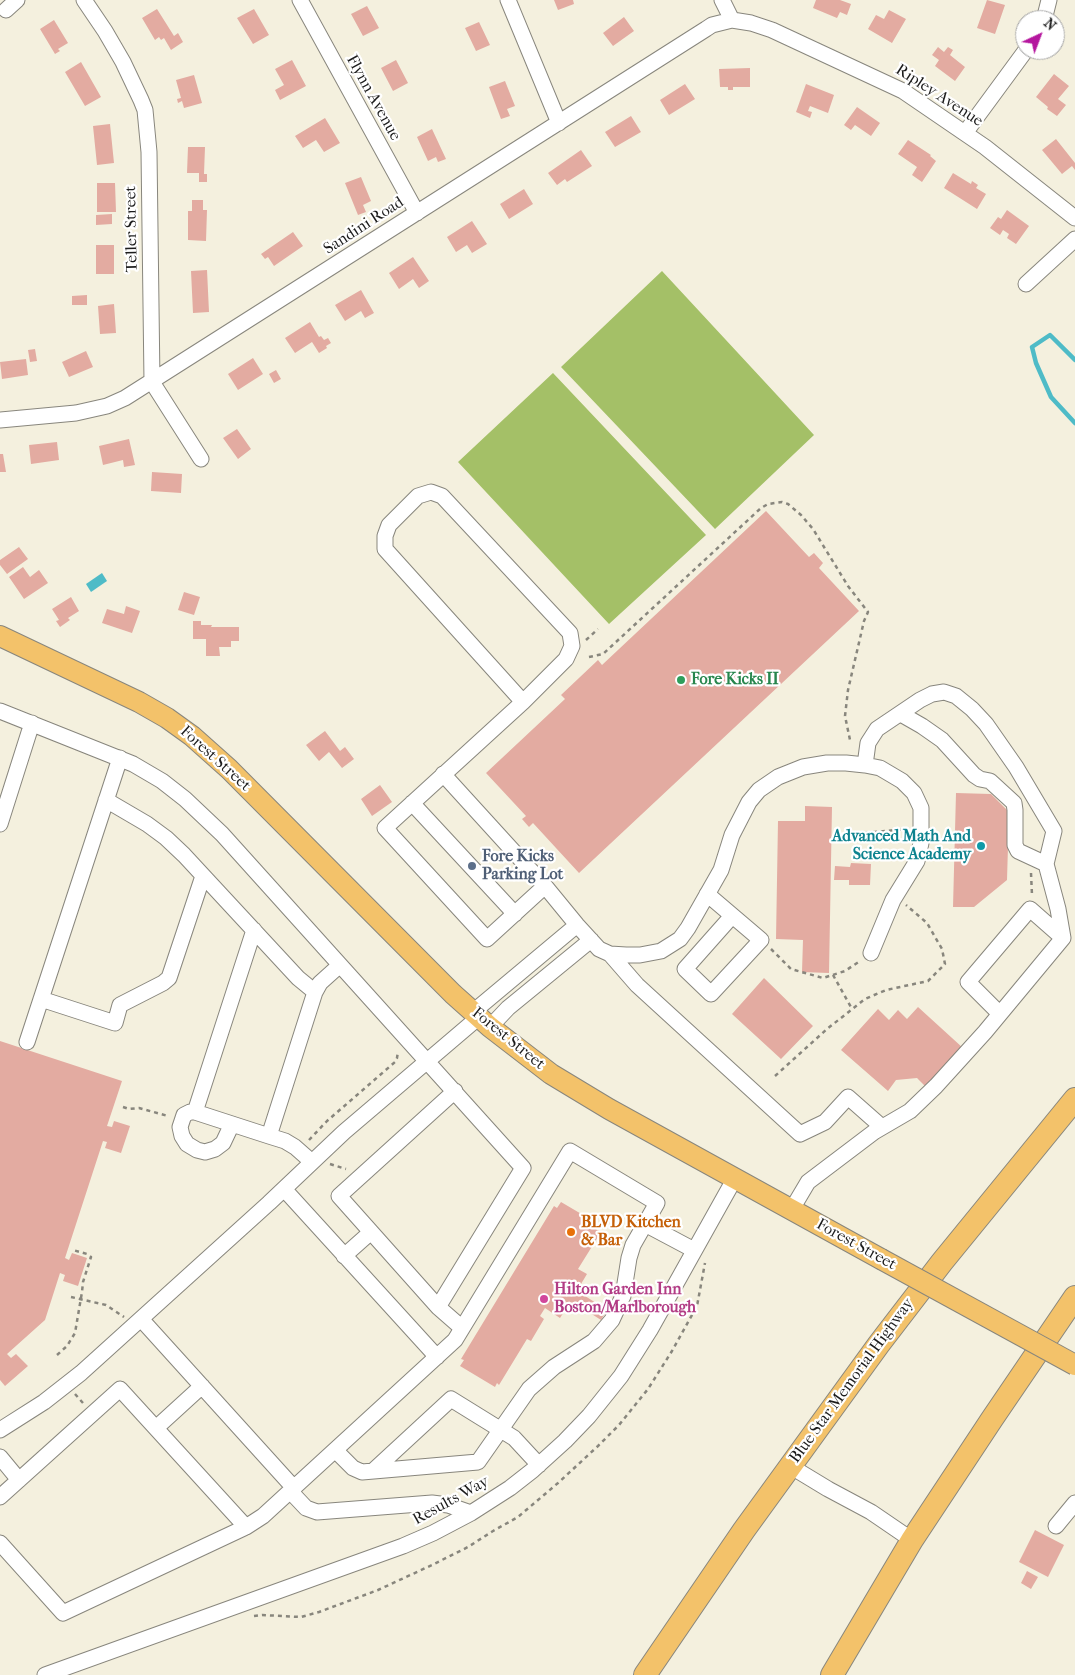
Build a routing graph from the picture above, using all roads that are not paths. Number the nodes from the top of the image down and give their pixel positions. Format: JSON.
{"nodes":[{"id":1,"x":84,"y":0,"type":"edge"},
{"id":2,"x":300,"y":0,"type":"edge"},
{"id":3,"x":508,"y":0,"type":"edge"},
{"id":4,"x":722,"y":0,"type":"edge"},
{"id":5,"x":732,"y":20,"type":"junction"},
{"id":6,"x":1019,"y":60,"type":"edge"},
{"id":7,"x":559,"y":122,"type":"junction"},
{"id":8,"x":965,"y":132,"type":"junction"},
{"id":9,"x":416,"y":213,"type":"junction"},
{"id":10,"x":1075,"y":218,"type":"edge"},
{"id":11,"x":1075,"y":240,"type":"edge"},
{"id":12,"x":1026,"y":284,"type":"dead end"},
{"id":13,"x":152,"y":382,"type":"junction"},
{"id":14,"x":0,"y":420,"type":"edge"},
{"id":15,"x":201,"y":459,"type":"dead end"},
{"id":16,"x":0,"y":636,"type":"edge"},
{"id":17,"x":523,"y":702,"type":"junction"},
{"id":18,"x":0,"y":711,"type":"edge"},
{"id":19,"x":901,"y":714,"type":"junction"},
{"id":20,"x":32,"y":723,"type":"junction"},
{"id":21,"x":120,"y":758,"type":"junction"},
{"id":22,"x":865,"y":765,"type":"junction"},
{"id":23,"x":443,"y":774,"type":"junction"},
{"id":24,"x":106,"y":800,"type":"junction"},
{"id":25,"x":412,"y":803,"type":"junction"},
{"id":26,"x":0,"y":824,"type":"edge"},
{"id":27,"x":1046,"y":864,"type":"junction"},
{"id":28,"x":203,"y":876,"type":"junction"},
{"id":29,"x":546,"y":886,"type":"junction"},
{"id":30,"x":707,"y":894,"type":"junction"},
{"id":31,"x":515,"y":914,"type":"junction"},
{"id":32,"x":732,"y":916,"type":"junction"},
{"id":33,"x":254,"y":930,"type":"junction"},
{"id":34,"x":584,"y":932,"type":"junction"},
{"id":35,"x":1063,"y":938,"type":"junction"},
{"id":36,"x":872,"y":953,"type":"road end"},
{"id":37,"x":610,"y":954,"type":"junction"},
{"id":38,"x":340,"y":965,"type":"junction"},
{"id":39,"x":315,"y":992,"type":"junction"},
{"id":40,"x":41,"y":999,"type":"junction"},
{"id":41,"x":1000,"y":1014,"type":"junction"},
{"id":42,"x":481,"y":1019,"type":"junction"},
{"id":43,"x":27,"y":1042,"type":"dead end"},
{"id":44,"x":428,"y":1061,"type":"junction"},
{"id":45,"x":455,"y":1091,"type":"junction"},
{"id":46,"x":1075,"y":1099,"type":"edge"},
{"id":47,"x":195,"y":1112,"type":"junction"},
{"id":48,"x":232,"y":1124,"type":"junction"},
{"id":49,"x":882,"y":1127,"type":"junction"},
{"id":50,"x":269,"y":1136,"type":"junction"},
{"id":51,"x":318,"y":1162,"type":"junction"},
{"id":52,"x":735,"y":1178,"type":"junction"},
{"id":53,"x":284,"y":1189,"type":"junction"},
{"id":54,"x":792,"y":1209,"type":"junction"},
{"id":55,"x":645,"y":1224,"type":"junction"},
{"id":56,"x":371,"y":1232,"type":"junction"},
{"id":57,"x":694,"y":1250,"type":"junction"},
{"id":58,"x":344,"y":1256,"type":"junction"},
{"id":59,"x":1075,"y":1297,"type":"edge"},
{"id":60,"x":438,"y":1307,"type":"junction"},
{"id":61,"x":134,"y":1319,"type":"junction"},
{"id":62,"x":462,"y":1328,"type":"junction"},
{"id":63,"x":437,"y":1357,"type":"junction"},
{"id":64,"x":1075,"y":1365,"type":"edge"},
{"id":65,"x":202,"y":1386,"type":"junction"},
{"id":66,"x":156,"y":1428,"type":"junction"},
{"id":67,"x":0,"y":1430,"type":"edge"},
{"id":68,"x":502,"y":1430,"type":"junction"},
{"id":69,"x":335,"y":1450,"type":"junction"},
{"id":70,"x":0,"y":1457,"type":"edge"},
{"id":71,"x":539,"y":1465,"type":"junction"},
{"id":72,"x":790,"y":1466,"type":"junction"},
{"id":73,"x":373,"y":1471,"type":"junction"},
{"id":74,"x":19,"y":1480,"type":"junction"},
{"id":75,"x":292,"y":1490,"type":"junction"},
{"id":76,"x":0,"y":1497,"type":"edge"},
{"id":77,"x":1075,"y":1503,"type":"edge"},
{"id":78,"x":471,"y":1512,"type":"junction"},
{"id":79,"x":1056,"y":1526,"type":"dead end"},
{"id":80,"x":246,"y":1527,"type":"junction"},
{"id":81,"x":912,"y":1540,"type":"junction"},
{"id":82,"x":0,"y":1543,"type":"edge"},
{"id":83,"x":45,"y":1675,"type":"edge"},
{"id":84,"x":645,"y":1675,"type":"edge"},
{"id":85,"x":832,"y":1675,"type":"edge"}],
"edges":[{"from":1,"to":13,"type":"street","name":"Teller Street"},
{"from":2,"to":9,"type":"street","name":"Flynn Avenue"},
{"from":3,"to":7,"type":"street"},
{"from":4,"to":5,"type":"street"},
{"from":5,"to":7,"type":"street","name":"Sandini Road"},
{"from":5,"to":8,"type":"street","name":"Ripley Avenue"},
{"from":6,"to":8,"type":"street"},
{"from":7,"to":9,"type":"street","name":"Sandini Road"},
{"from":8,"to":10,"type":"street","name":"Ripley Avenue"},
{"from":9,"to":13,"type":"street","name":"Sandini Road"},
{"from":11,"to":12,"type":"street"},
{"from":13,"to":14,"type":"street","name":"Sandini Road"},
{"from":13,"to":15,"type":"street"},
{"from":16,"to":42,"type":"main road","name":"Forest Street"},
{"from":17,"to":17,"type":"street"},
{"from":17,"to":23,"type":"street"},
{"from":18,"to":20,"type":"street"},
{"from":19,"to":22,"type":"street"},
{"from":19,"to":27,"type":"street"},
{"from":19,"to":27,"type":"street"},
{"from":20,"to":21,"type":"street"},
{"from":20,"to":26,"type":"street"},
{"from":21,"to":24,"type":"street"},
{"from":21,"to":38,"type":"street"},
{"from":22,"to":30,"type":"street"},
{"from":22,"to":36,"type":"street"},
{"from":23,"to":25,"type":"street"},
{"from":23,"to":29,"type":"street"},
{"from":24,"to":28,"type":"street"},
{"from":24,"to":40,"type":"street"},
{"from":25,"to":31,"type":"street"},
{"from":25,"to":31,"type":"street"},
{"from":27,"to":35,"type":"street"},
{"from":28,"to":33,"type":"street"},
{"from":28,"to":40,"type":"street"},
{"from":29,"to":31,"type":"street"},
{"from":29,"to":34,"type":"street"},
{"from":30,"to":32,"type":"street"},
{"from":30,"to":37,"type":"street"},
{"from":32,"to":32,"type":"street"},
{"from":33,"to":39,"type":"street"},
{"from":33,"to":47,"type":"street"},
{"from":34,"to":37,"type":"street"},
{"from":34,"to":42,"type":"street"},
{"from":34,"to":42,"type":"street"},
{"from":35,"to":41,"type":"street"},
{"from":35,"to":41,"type":"street"},
{"from":37,"to":49,"type":"street"},
{"from":38,"to":39,"type":"street"},
{"from":38,"to":44,"type":"street"},
{"from":39,"to":50,"type":"street"},
{"from":40,"to":43,"type":"street"},
{"from":41,"to":49,"type":"street"},
{"from":42,"to":44,"type":"street"},
{"from":42,"to":52,"type":"main road","name":"Forest Street"},
{"from":44,"to":45,"type":"street"},
{"from":44,"to":51,"type":"street"},
{"from":45,"to":56,"type":"street"},
{"from":45,"to":60,"type":"street"},
{"from":46,"to":72,"type":"highway","name":"Blue Star Memorial Highway"},
{"from":47,"to":48,"type":"street"},
{"from":47,"to":48,"type":"street"},
{"from":48,"to":50,"type":"street"},
{"from":49,"to":54,"type":"street"},
{"from":50,"to":51,"type":"street"},
{"from":51,"to":53,"type":"street"},
{"from":52,"to":54,"type":"main road","name":"Forest Street"},
{"from":52,"to":57,"type":"street","name":"Results Way"},
{"from":53,"to":58,"type":"street"},
{"from":53,"to":61,"type":"street"},
{"from":54,"to":64,"type":"main road","name":"Forest Street","bridge":true},
{"from":55,"to":57,"type":"street"},
{"from":55,"to":62,"type":"street"},
{"from":55,"to":68,"type":"street"},
{"from":56,"to":58,"type":"street"},
{"from":56,"to":60,"type":"street"},
{"from":57,"to":71,"type":"street","name":"Results Way"},
{"from":58,"to":63,"type":"street"},
{"from":59,"to":81,"type":"highway"},
{"from":60,"to":62,"type":"street"},
{"from":61,"to":65,"type":"street"},
{"from":61,"to":67,"type":"street"},
{"from":62,"to":63,"type":"street"},
{"from":63,"to":69,"type":"street"},
{"from":65,"to":66,"type":"street"},
{"from":65,"to":75,"type":"street"},
{"from":66,"to":74,"type":"street"},
{"from":66,"to":80,"type":"street"},
{"from":68,"to":71,"type":"street"},
{"from":68,"to":73,"type":"street"},
{"from":68,"to":73,"type":"street"},
{"from":69,"to":73,"type":"street"},
{"from":69,"to":75,"type":"street"},
{"from":70,"to":74,"type":"street"},
{"from":71,"to":78,"type":"street","name":"Results Way"},
{"from":72,"to":81,"type":"street"},
{"from":72,"to":84,"type":"highway","name":"Blue Star Memorial Highway"},
{"from":74,"to":76,"type":"street"},
{"from":75,"to":78,"type":"street"},
{"from":75,"to":80,"type":"street"},
{"from":77,"to":79,"type":"street"},
{"from":78,"to":83,"type":"street","name":"Results Way"},
{"from":80,"to":82,"type":"street"},
{"from":81,"to":85,"type":"highway"}]}
